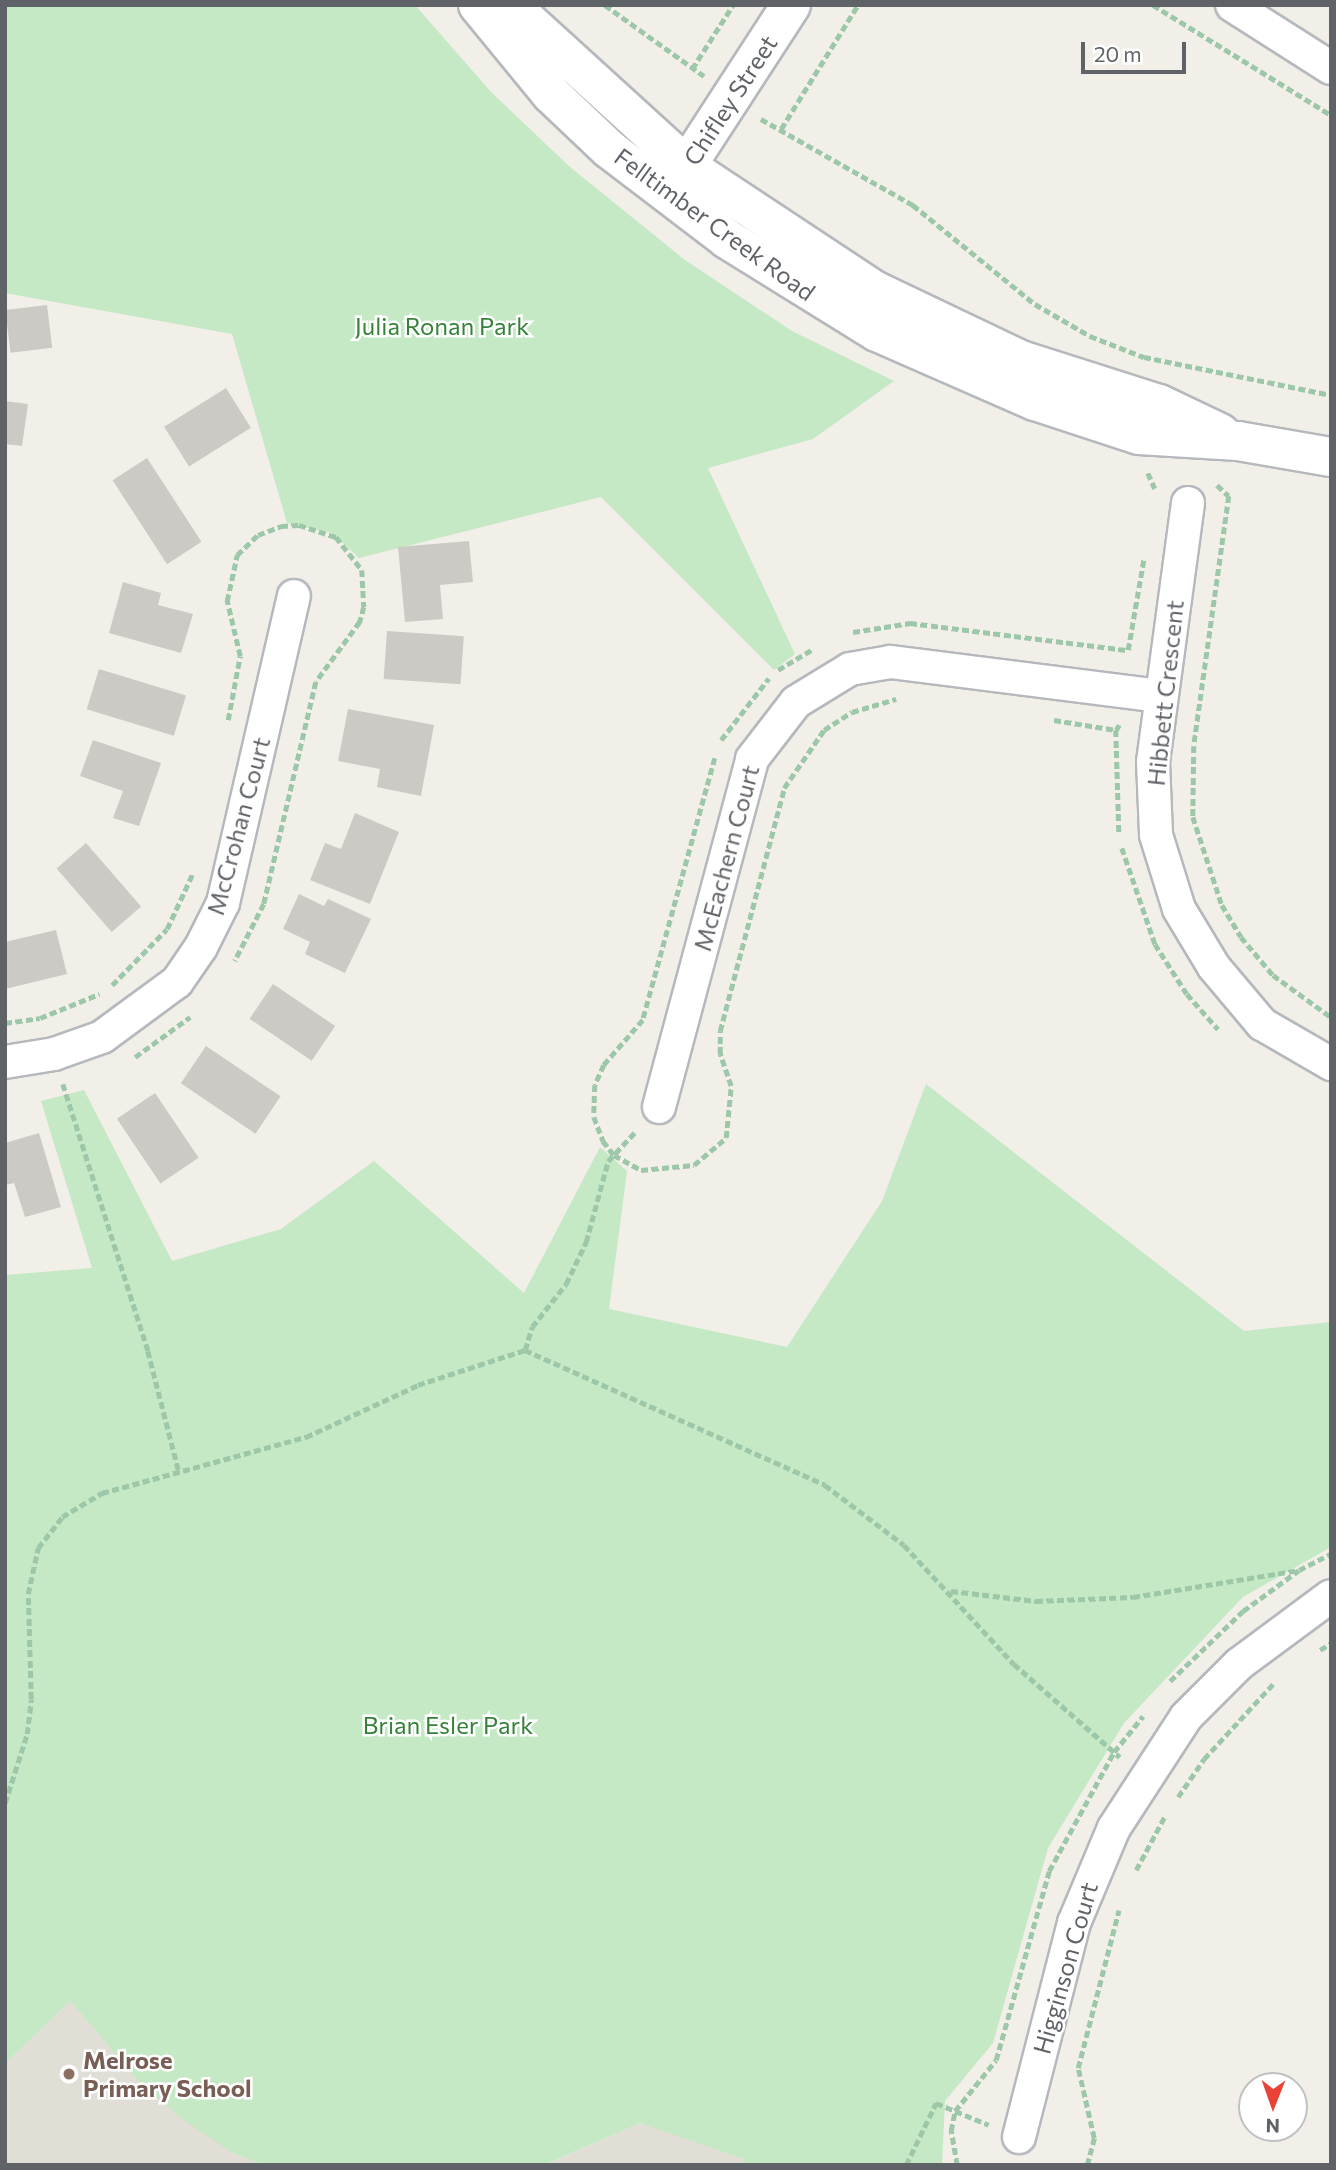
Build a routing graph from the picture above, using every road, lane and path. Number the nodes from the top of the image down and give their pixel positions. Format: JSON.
{"nodes":[{"id":1,"x":478,"y":5,"type":"edge"},
{"id":2,"x":510,"y":5,"type":"edge"},
{"id":3,"x":605,"y":5,"type":"edge"},
{"id":4,"x":733,"y":5,"type":"edge"},
{"id":5,"x":792,"y":5,"type":"edge"},
{"id":6,"x":858,"y":5,"type":"edge"},
{"id":7,"x":1153,"y":5,"type":"edge"},
{"id":8,"x":1232,"y":5,"type":"edge"},
{"id":9,"x":1331,"y":68,"type":"edge"},
{"id":10,"x":692,"y":69,"type":"junction"},
{"id":11,"x":732,"y":97,"type":"junction"},
{"id":12,"x":1331,"y":115,"type":"edge"},
{"id":13,"x":781,"y":129,"type":"junction"},
{"id":14,"x":678,"y":181,"type":"junction"},
{"id":15,"x":1331,"y":395,"type":"edge"},
{"id":16,"x":1331,"y":457,"type":"edge"},
{"id":17,"x":1136,"y":470,"type":"dead end"},
{"id":18,"x":1147,"y":472,"type":"junction"},
{"id":19,"x":1160,"y":474,"type":"dead end"},
{"id":20,"x":1213,"y":483,"type":"dead end"},
{"id":21,"x":1153,"y":501,"type":"dead end"},
{"id":22,"x":1188,"y":503,"type":"dead end"},
{"id":23,"x":1146,"y":542,"type":"dead end"},
{"id":24,"x":294,"y":596,"type":"dead end"},
{"id":25,"x":843,"y":635,"type":"dead end"},
{"id":26,"x":818,"y":646,"type":"dead end"},
{"id":27,"x":1128,"y":650,"type":"junction"},
{"id":28,"x":1125,"y":692,"type":"junction"},
{"id":29,"x":1161,"y":696,"type":"junction"},
{"id":30,"x":905,"y":698,"type":"dead end"},
{"id":31,"x":1049,"y":719,"type":"dead end"},
{"id":32,"x":1331,"y":1017,"type":"edge"},
{"id":33,"x":54,"y":1054,"type":"junction"},
{"id":34,"x":5,"y":1062,"type":"edge"},
{"id":35,"x":1331,"y":1064,"type":"edge"},
{"id":36,"x":659,"y":1107,"type":"joint"},
{"id":37,"x":614,"y":1155,"type":"junction"},
{"id":38,"x":525,"y":1350,"type":"junction"},
{"id":39,"x":179,"y":1472,"type":"junction"},
{"id":40,"x":1331,"y":1554,"type":"edge"},
{"id":41,"x":951,"y":1590,"type":"junction"},
{"id":42,"x":1331,"y":1596,"type":"edge"},
{"id":43,"x":1331,"y":1643,"type":"edge"},
{"id":44,"x":1312,"y":1654,"type":"dead end"},
{"id":45,"x":1276,"y":1682,"type":"dead end"},
{"id":46,"x":1144,"y":1777,"type":"junction"},
{"id":47,"x":5,"y":1803,"type":"edge"},
{"id":48,"x":1132,"y":1880,"type":"dead end"},
{"id":49,"x":1123,"y":1901,"type":"dead end"},
{"id":50,"x":1019,"y":2137,"type":"joint"},
{"id":51,"x":906,"y":2165,"type":"edge"},
{"id":52,"x":1087,"y":2165,"type":"edge"}],
"edges":[{"from":1,"to":14,"type":"main road","name":"Felltimber Creek Road"},
{"from":2,"to":14,"type":"main road","name":"Felltimber Creek Road"},
{"from":3,"to":10,"type":"path"},
{"from":4,"to":10,"type":"path"},
{"from":5,"to":11,"type":"main road","name":"Chifley Street"},
{"from":6,"to":13,"type":"path"},
{"from":7,"to":12,"type":"path"},
{"from":8,"to":9,"type":"street"},
{"from":10,"to":11,"type":"path"},
{"from":11,"to":13,"type":"path"},
{"from":11,"to":14,"type":"main road","name":"Chifley Street"},
{"from":13,"to":15,"type":"path"},
{"from":14,"to":16,"type":"main road","name":"Felltimber Creek Road"},
{"from":17,"to":18,"type":"path"},
{"from":18,"to":19,"type":"path"},
{"from":18,"to":21,"type":"path"},
{"from":20,"to":32,"type":"path"},
{"from":22,"to":29,"type":"street","name":"Hibbett Crescent"},
{"from":23,"to":27,"type":"path"},
{"from":24,"to":33,"type":"street","name":"McCrohan Court"},
{"from":25,"to":27,"type":"path"},
{"from":26,"to":37,"type":"path"},
{"from":27,"to":28,"type":"path"},
{"from":28,"to":29,"type":"street","name":"McEachern Court"},
{"from":28,"to":31,"type":"path"},
{"from":28,"to":36,"type":"street","name":"McEachern Court"},
{"from":29,"to":35,"type":"street","name":"Hibbett Crescent"},
{"from":30,"to":37,"type":"path"},
{"from":33,"to":34,"type":"street","name":"McCrohan Court"},
{"from":33,"to":39,"type":"path"},
{"from":36,"to":37,"type":"path"},
{"from":37,"to":38,"type":"path"},
{"from":38,"to":39,"type":"path"},
{"from":38,"to":41,"type":"path"},
{"from":39,"to":47,"type":"path"},
{"from":40,"to":41,"type":"path"},
{"from":41,"to":46,"type":"path"},
{"from":42,"to":46,"type":"street","name":"Higginson Court"},
{"from":43,"to":44,"type":"path"},
{"from":45,"to":48,"type":"path"},
{"from":46,"to":50,"type":"street","name":"Higginson Court"},
{"from":49,"to":52,"type":"path"},
{"from":50,"to":51,"type":"path"}]}
